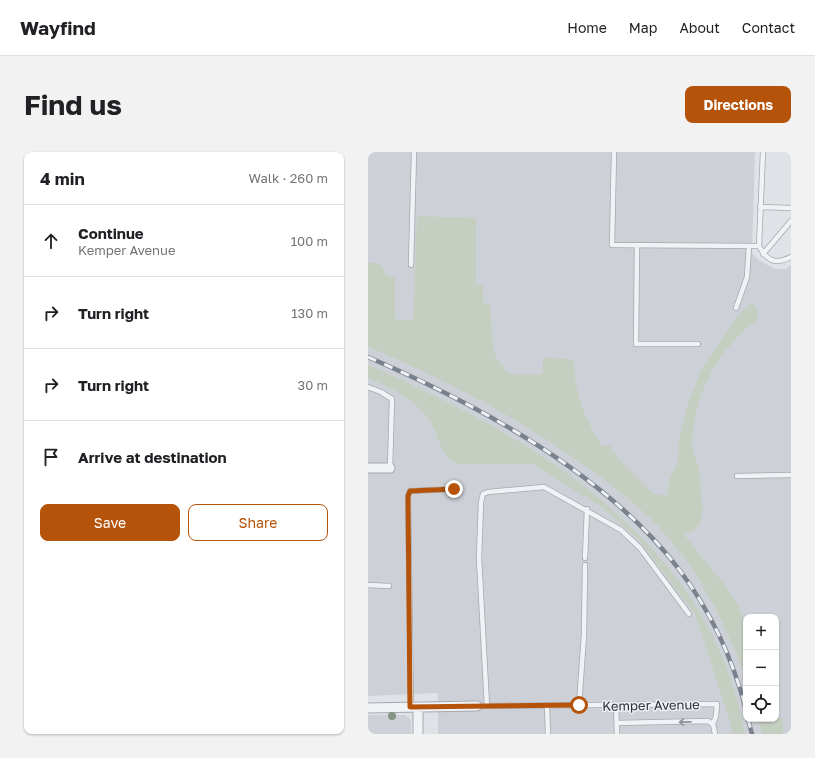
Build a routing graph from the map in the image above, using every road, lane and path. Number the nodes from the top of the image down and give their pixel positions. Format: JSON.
{"nodes":[{"id":1,"x":414,"y":152,"type":"edge"},
{"id":2,"x":614,"y":152,"type":"edge"},
{"id":3,"x":762,"y":152,"type":"edge"},
{"id":4,"x":760,"y":208,"type":"junction"},
{"id":5,"x":791,"y":208,"type":"edge"},
{"id":6,"x":791,"y":221,"type":"edge"},
{"id":7,"x":637,"y":245,"type":"junction"},
{"id":8,"x":750,"y":246,"type":"junction"},
{"id":9,"x":759,"y":246,"type":"junction"},
{"id":10,"x":763,"y":254,"type":"junction"},
{"id":11,"x":791,"y":257,"type":"edge"},
{"id":12,"x":411,"y":265,"type":"dead end"},
{"id":13,"x":736,"y":308,"type":"dead end"},
{"id":14,"x":698,"y":344,"type":"dead end"},
{"id":15,"x":368,"y":387,"type":"edge"},
{"id":16,"x":368,"y":468,"type":"edge"},
{"id":17,"x":390,"y":468,"type":"joint"},
{"id":18,"x":791,"y":475,"type":"edge"},
{"id":19,"x":737,"y":476,"type":"dead end"},
{"id":20,"x":454,"y":489,"type":"dead end"},
{"id":21,"x":586,"y":509,"type":"junction"},
{"id":22,"x":585,"y":558,"type":"dead end"},
{"id":23,"x":585,"y":565,"type":"dead end"},
{"id":24,"x":368,"y":585,"type":"edge"},
{"id":25,"x":389,"y":586,"type":"dead end"},
{"id":26,"x":689,"y":614,"type":"dead end"},
{"id":27,"x":579,"y":705,"type":"junction"},
{"id":28,"x":616,"y":705,"type":"junction"},
{"id":29,"x":482,"y":706,"type":"junction"},
{"id":30,"x":548,"y":706,"type":"junction"},
{"id":31,"x":414,"y":707,"type":"junction"},
{"id":32,"x":368,"y":708,"type":"edge"},
{"id":33,"x":617,"y":723,"type":"junction"},
{"id":34,"x":713,"y":724,"type":"junction"},
{"id":35,"x":418,"y":734,"type":"edge"},
{"id":36,"x":548,"y":734,"type":"edge"},
{"id":37,"x":617,"y":734,"type":"edge"},
{"id":38,"x":715,"y":734,"type":"edge"}],
"edges":[{"from":1,"to":12,"type":"lane"},
{"from":2,"to":7,"type":"lane"},
{"from":3,"to":4,"type":"lane"},
{"from":4,"to":5,"type":"lane"},
{"from":4,"to":9,"type":"lane"},
{"from":6,"to":10,"type":"lane"},
{"from":7,"to":8,"type":"lane"},
{"from":7,"to":14,"type":"lane"},
{"from":8,"to":9,"type":"lane"},
{"from":8,"to":13,"type":"lane"},
{"from":9,"to":10,"type":"lane"},
{"from":10,"to":11,"type":"lane"},
{"from":15,"to":17,"type":"lane"},
{"from":16,"to":17,"type":"street"},
{"from":18,"to":19,"type":"lane"},
{"from":20,"to":31,"type":"lane"},
{"from":21,"to":22,"type":"lane"},
{"from":21,"to":26,"type":"lane"},
{"from":21,"to":29,"type":"lane"},
{"from":23,"to":27,"type":"lane"},
{"from":24,"to":25,"type":"lane"},
{"from":27,"to":28,"type":"lane","name":"Kemper Avenue"},
{"from":27,"to":30,"type":"lane","name":"Kemper Avenue"},
{"from":28,"to":33,"type":"lane"},
{"from":28,"to":34,"type":"lane","name":"Kemper Avenue"},
{"from":29,"to":30,"type":"lane","name":"Kemper Avenue"},
{"from":29,"to":31,"type":"street","name":"Kemper Avenue"},
{"from":30,"to":36,"type":"lane"},
{"from":31,"to":32,"type":"street","name":"Kemper Avenue"},
{"from":31,"to":35,"type":"street"},
{"from":34,"to":33,"type":"lane","one_way":true},
{"from":33,"to":37,"type":"lane"},
{"from":34,"to":38,"type":"lane"}]}
